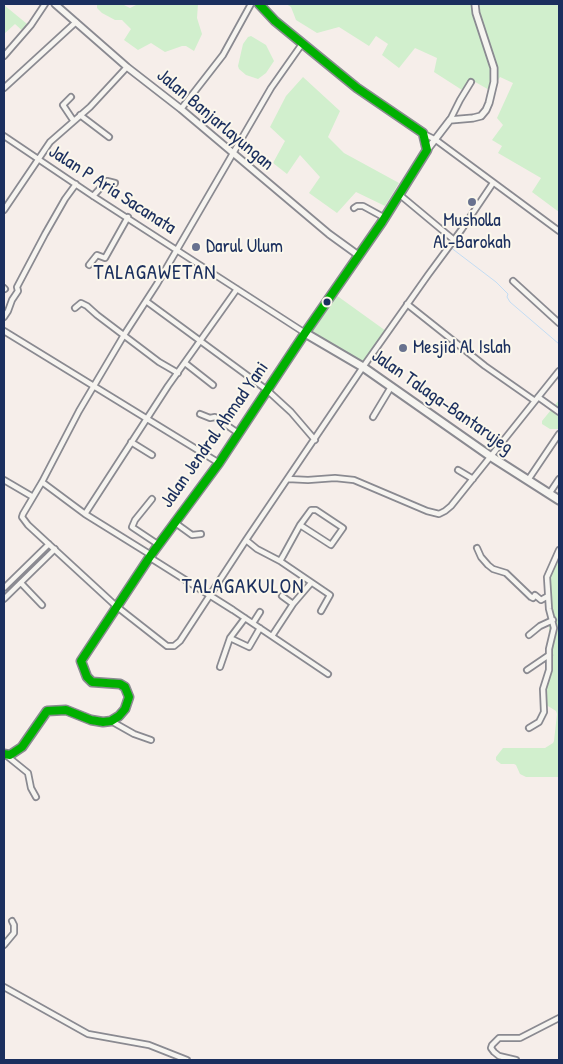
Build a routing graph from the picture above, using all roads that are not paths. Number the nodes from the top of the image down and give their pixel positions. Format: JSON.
{"nodes":[{"id":1,"x":44,"y":4,"type":"edge"},
{"id":2,"x":55,"y":4,"type":"edge"},
{"id":3,"x":251,"y":4,"type":"edge"},
{"id":4,"x":259,"y":4,"type":"edge"},
{"id":5,"x":475,"y":4,"type":"edge"},
{"id":6,"x":76,"y":22,"type":"junction"},
{"id":7,"x":302,"y":44,"type":"junction"},
{"id":8,"x":4,"y":56,"type":"edge"},
{"id":9,"x":128,"y":67,"type":"junction"},
{"id":10,"x":471,"y":82,"type":"dead end"},
{"id":11,"x":4,"y":88,"type":"edge"},
{"id":12,"x":71,"y":97,"type":"dead end"},
{"id":13,"x":181,"y":109,"type":"junction"},
{"id":14,"x":80,"y":115,"type":"junction"},
{"id":15,"x":73,"y":120,"type":"junction"},
{"id":16,"x":450,"y":120,"type":"junction"},
{"id":17,"x":423,"y":133,"type":"junction"},
{"id":18,"x":4,"y":136,"type":"edge"},
{"id":19,"x":109,"y":137,"type":"dead end"},
{"id":20,"x":436,"y":140,"type":"junction"},
{"id":21,"x":427,"y":150,"type":"junction"},
{"id":22,"x":233,"y":153,"type":"junction"},
{"id":23,"x":37,"y":159,"type":"junction"},
{"id":24,"x":493,"y":182,"type":"junction"},
{"id":25,"x":115,"y":183,"type":"dead end"},
{"id":26,"x":76,"y":184,"type":"junction"},
{"id":27,"x":400,"y":195,"type":"junction"},
{"id":28,"x":93,"y":196,"type":"junction"},
{"id":29,"x":6,"y":202,"type":"edge"},
{"id":30,"x":354,"y":208,"type":"dead end"},
{"id":31,"x":4,"y":210,"type":"edge"},
{"id":32,"x":128,"y":217,"type":"junction"},
{"id":33,"x":385,"y":218,"type":"junction"},
{"id":34,"x":559,"y":231,"type":"edge"},
{"id":35,"x":454,"y":240,"type":"junction"},
{"id":36,"x":176,"y":249,"type":"junction"},
{"id":37,"x":358,"y":256,"type":"junction"},
{"id":38,"x":90,"y":265,"type":"dead end"},
{"id":39,"x":513,"y":281,"type":"dead end"},
{"id":40,"x":236,"y":289,"type":"junction"},
{"id":41,"x":146,"y":301,"type":"junction"},
{"id":42,"x":408,"y":304,"type":"junction"},
{"id":43,"x":75,"y":308,"type":"dead end"},
{"id":44,"x":4,"y":317,"type":"edge"},
{"id":45,"x":559,"y":323,"type":"edge"},
{"id":46,"x":4,"y":332,"type":"edge"},
{"id":47,"x":305,"y":333,"type":"junction"},
{"id":48,"x":124,"y":335,"type":"junction"},
{"id":49,"x":200,"y":342,"type":"junction"},
{"id":50,"x":185,"y":363,"type":"junction"},
{"id":51,"x":363,"y":367,"type":"junction"},
{"id":52,"x":559,"y":371,"type":"edge"},
{"id":53,"x":178,"y":373,"type":"junction"},
{"id":54,"x":213,"y":386,"type":"dead end"},
{"id":55,"x":93,"y":387,"type":"junction"},
{"id":56,"x":391,"y":387,"type":"junction"},
{"id":57,"x":267,"y":390,"type":"junction"},
{"id":58,"x":536,"y":399,"type":"junction"},
{"id":59,"x":559,"y":412,"type":"edge"},
{"id":60,"x":200,"y":414,"type":"dead end"},
{"id":61,"x":373,"y":417,"type":"dead end"},
{"id":62,"x":146,"y":420,"type":"junction"},
{"id":63,"x":238,"y":433,"type":"junction"},
{"id":64,"x":559,"y":434,"type":"edge"},
{"id":65,"x":315,"y":440,"type":"junction"},
{"id":66,"x":131,"y":442,"type":"junction"},
{"id":67,"x":152,"y":455,"type":"dead end"},
{"id":68,"x":490,"y":456,"type":"junction"},
{"id":69,"x":218,"y":463,"type":"junction"},
{"id":70,"x":458,"y":470,"type":"dead end"},
{"id":71,"x":288,"y":479,"type":"junction"},
{"id":72,"x":473,"y":479,"type":"junction"},
{"id":73,"x":559,"y":479,"type":"edge"},
{"id":74,"x":4,"y":480,"type":"edge"},
{"id":75,"x":528,"y":480,"type":"junction"},
{"id":76,"x":42,"y":482,"type":"junction"},
{"id":77,"x":550,"y":494,"type":"junction"},
{"id":78,"x":33,"y":497,"type":"junction"},
{"id":79,"x":152,"y":499,"type":"dead end"},
{"id":80,"x":559,"y":500,"type":"edge"},
{"id":81,"x":85,"y":514,"type":"junction"},
{"id":82,"x":174,"y":522,"type":"junction"},
{"id":83,"x":300,"y":525,"type":"junction"},
{"id":84,"x":201,"y":534,"type":"dead end"},
{"id":85,"x":246,"y":540,"type":"junction"},
{"id":86,"x":49,"y":544,"type":"junction"},
{"id":87,"x":159,"y":545,"type":"junction"},
{"id":88,"x":478,"y":548,"type":"dead end"},
{"id":89,"x":55,"y":549,"type":"junction"},
{"id":90,"x":559,"y":550,"type":"edge"},
{"id":91,"x":150,"y":556,"type":"junction"},
{"id":92,"x":280,"y":561,"type":"junction"},
{"id":93,"x":21,"y":583,"type":"junction"},
{"id":94,"x":311,"y":583,"type":"junction"},
{"id":95,"x":4,"y":588,"type":"edge"},
{"id":96,"x":10,"y":594,"type":"junction"},
{"id":97,"x":210,"y":596,"type":"junction"},
{"id":98,"x":282,"y":596,"type":"dead end"},
{"id":99,"x":548,"y":596,"type":"junction"},
{"id":100,"x":4,"y":600,"type":"edge"},
{"id":101,"x":293,"y":604,"type":"junction"},
{"id":102,"x":42,"y":605,"type":"dead end"},
{"id":103,"x":116,"y":606,"type":"junction"},
{"id":104,"x":321,"y":611,"type":"dead end"},
{"id":105,"x":260,"y":612,"type":"dead end"},
{"id":106,"x":245,"y":618,"type":"junction"},
{"id":107,"x":553,"y":620,"type":"junction"},
{"id":108,"x":253,"y":623,"type":"junction"},
{"id":109,"x":260,"y":628,"type":"junction"},
{"id":110,"x":529,"y":635,"type":"dead end"},
{"id":111,"x":272,"y":636,"type":"junction"},
{"id":112,"x":230,"y":638,"type":"junction"},
{"id":113,"x":549,"y":655,"type":"junction"},
{"id":114,"x":220,"y":667,"type":"dead end"},
{"id":115,"x":526,"y":670,"type":"dead end"},
{"id":116,"x":328,"y":674,"type":"dead end"},
{"id":117,"x":111,"y":721,"type":"junction"},
{"id":118,"x":529,"y":728,"type":"dead end"},
{"id":119,"x":151,"y":740,"type":"dead end"},
{"id":120,"x":5,"y":755,"type":"edge"},
{"id":121,"x":36,"y":797,"type":"dead end"},
{"id":122,"x":12,"y":920,"type":"dead end"},
{"id":123,"x":4,"y":945,"type":"edge"},
{"id":124,"x":4,"y":988,"type":"edge"},
{"id":125,"x":559,"y":1018,"type":"edge"},
{"id":126,"x":187,"y":1060,"type":"edge"},
{"id":127,"x":516,"y":1060,"type":"edge"}],
"edges":[{"from":1,"to":8,"type":"street"},
{"from":2,"to":6,"type":"street","name":"Jalan Banjarlayungan"},
{"from":3,"to":13,"type":"street"},
{"from":4,"to":7,"type":"main road"},
{"from":5,"to":16,"type":"street"},
{"from":6,"to":9,"type":"street","name":"Jalan Banjarlayungan"},
{"from":6,"to":11,"type":"street"},
{"from":7,"to":17,"type":"main road"},
{"from":7,"to":22,"type":"street"},
{"from":9,"to":13,"type":"street","name":"Jalan Banjarlayungan"},
{"from":9,"to":14,"type":"street"},
{"from":10,"to":16,"type":"street"},
{"from":12,"to":15,"type":"street"},
{"from":13,"to":22,"type":"street","name":"Jalan Banjarlayungan"},
{"from":14,"to":15,"type":"street"},
{"from":14,"to":19,"type":"street"},
{"from":15,"to":23,"type":"street"},
{"from":16,"to":20,"type":"street"},
{"from":17,"to":20,"type":"street"},
{"from":17,"to":21,"type":"main road"},
{"from":18,"to":23,"type":"street","name":"Jalan P Aria Sacanata"},
{"from":20,"to":21,"type":"street"},
{"from":20,"to":24,"type":"street"},
{"from":21,"to":27,"type":"main road","name":"Jalan Jendral Ahmad Yani"},
{"from":22,"to":36,"type":"street"},
{"from":22,"to":37,"type":"street","name":"Jalan Banjarlayungan"},
{"from":23,"to":26,"type":"street","name":"Jalan P Aria Sacanata"},
{"from":23,"to":29,"type":"street"},
{"from":24,"to":34,"type":"street"},
{"from":24,"to":35,"type":"street"},
{"from":25,"to":28,"type":"street"},
{"from":26,"to":28,"type":"street","name":"Jalan P Aria Sacanata"},
{"from":26,"to":44,"type":"street"},
{"from":27,"to":33,"type":"main road","name":"Jalan Jendral Ahmad Yani"},
{"from":27,"to":35,"type":"street"},
{"from":28,"to":32,"type":"street","name":"Jalan P Aria Sacanata"},
{"from":29,"to":31,"type":"street"},
{"from":30,"to":33,"type":"street"},
{"from":32,"to":36,"type":"street","name":"Jalan P Aria Sacanata"},
{"from":32,"to":38,"type":"street"},
{"from":33,"to":37,"type":"main road","name":"Jalan Jendral Ahmad Yani"},
{"from":35,"to":42,"type":"street"},
{"from":36,"to":40,"type":"street","name":"Jalan P Aria Sacanata"},
{"from":36,"to":41,"type":"street"},
{"from":37,"to":47,"type":"main road","name":"Jalan Jendral Ahmad Yani"},
{"from":39,"to":45,"type":"street"},
{"from":40,"to":47,"type":"street","name":"Jalan P Aria Sacanata"},
{"from":40,"to":49,"type":"street"},
{"from":41,"to":48,"type":"street"},
{"from":41,"to":49,"type":"street"},
{"from":42,"to":51,"type":"street"},
{"from":42,"to":58,"type":"street"},
{"from":43,"to":48,"type":"street"},
{"from":46,"to":55,"type":"street"},
{"from":47,"to":51,"type":"main road","name":"Jalan Talaga-Bantarujeg"},
{"from":47,"to":57,"type":"main road","name":"Jalan Jendral Ahmad Yani"},
{"from":48,"to":53,"type":"street"},
{"from":48,"to":55,"type":"street"},
{"from":49,"to":50,"type":"street"},
{"from":49,"to":57,"type":"street"},
{"from":50,"to":53,"type":"street"},
{"from":50,"to":54,"type":"street"},
{"from":51,"to":56,"type":"main road","name":"Jalan Talaga-Bantarujeg"},
{"from":51,"to":65,"type":"street"},
{"from":52,"to":58,"type":"street"},
{"from":53,"to":62,"type":"street"},
{"from":55,"to":62,"type":"street"},
{"from":55,"to":76,"type":"street"},
{"from":56,"to":61,"type":"street"},
{"from":56,"to":68,"type":"main road","name":"Jalan Talaga-Bantarujeg"},
{"from":57,"to":63,"type":"main road","name":"Jalan Jendral Ahmad Yani"},
{"from":57,"to":65,"type":"street"},
{"from":58,"to":59,"type":"street"},
{"from":58,"to":68,"type":"street"},
{"from":60,"to":63,"type":"street"},
{"from":62,"to":66,"type":"street"},
{"from":62,"to":69,"type":"street"},
{"from":63,"to":69,"type":"main road","name":"Jalan Jendral Ahmad Yani"},
{"from":64,"to":75,"type":"street"},
{"from":65,"to":71,"type":"street"},
{"from":66,"to":67,"type":"street"},
{"from":66,"to":81,"type":"street"},
{"from":68,"to":72,"type":"street"},
{"from":68,"to":75,"type":"main road","name":"Jalan Talaga-Bantarujeg"},
{"from":69,"to":82,"type":"main road","name":"Jalan Jendral Ahmad Yani"},
{"from":70,"to":72,"type":"street"},
{"from":71,"to":72,"type":"street"},
{"from":71,"to":85,"type":"street"},
{"from":73,"to":77,"type":"street"},
{"from":74,"to":78,"type":"street"},
{"from":75,"to":77,"type":"main road","name":"Jalan Talaga-Bantarujeg"},
{"from":76,"to":78,"type":"street"},
{"from":76,"to":81,"type":"street"},
{"from":77,"to":80,"type":"main road","name":"Jalan Talaga-Bantarujeg"},
{"from":78,"to":86,"type":"street"},
{"from":79,"to":87,"type":"street"},
{"from":81,"to":91,"type":"street"},
{"from":82,"to":84,"type":"street"},
{"from":82,"to":87,"type":"main road","name":"Jalan Jendral Ahmad Yani"},
{"from":83,"to":83,"type":"street"},
{"from":83,"to":92,"type":"street"},
{"from":85,"to":92,"type":"street"},
{"from":85,"to":97,"type":"street"},
{"from":86,"to":89,"type":"street"},
{"from":86,"to":95,"type":"street"},
{"from":87,"to":91,"type":"main road","name":"Jalan Jendral Ahmad Yani"},
{"from":88,"to":99,"type":"street"},
{"from":89,"to":93,"type":"street"},
{"from":89,"to":103,"type":"street"},
{"from":90,"to":99,"type":"street"},
{"from":91,"to":97,"type":"street"},
{"from":91,"to":103,"type":"main road","name":"Jalan Jendral Ahmad Yani"},
{"from":92,"to":94,"type":"street"},
{"from":93,"to":96,"type":"street"},
{"from":93,"to":102,"type":"street"},
{"from":94,"to":101,"type":"street"},
{"from":94,"to":104,"type":"street"},
{"from":95,"to":96,"type":"street"},
{"from":96,"to":100,"type":"street"},
{"from":97,"to":103,"type":"street"},
{"from":97,"to":106,"type":"street"},
{"from":98,"to":101,"type":"street"},
{"from":99,"to":107,"type":"street"},
{"from":101,"to":111,"type":"street"},
{"from":103,"to":117,"type":"main road","name":"Jalan Jendral Ahmad Yani"},
{"from":105,"to":108,"type":"street"},
{"from":106,"to":108,"type":"street"},
{"from":106,"to":112,"type":"street"},
{"from":107,"to":110,"type":"street"},
{"from":107,"to":113,"type":"street"},
{"from":108,"to":109,"type":"street"},
{"from":109,"to":111,"type":"street"},
{"from":109,"to":112,"type":"street"},
{"from":111,"to":116,"type":"street"},
{"from":112,"to":114,"type":"street"},
{"from":113,"to":115,"type":"street"},
{"from":113,"to":118,"type":"street"},
{"from":117,"to":119,"type":"street"},
{"from":117,"to":120,"type":"main road"},
{"from":120,"to":121,"type":"street"},
{"from":122,"to":123,"type":"street"},
{"from":124,"to":126,"type":"street"},
{"from":125,"to":127,"type":"street"}]}
